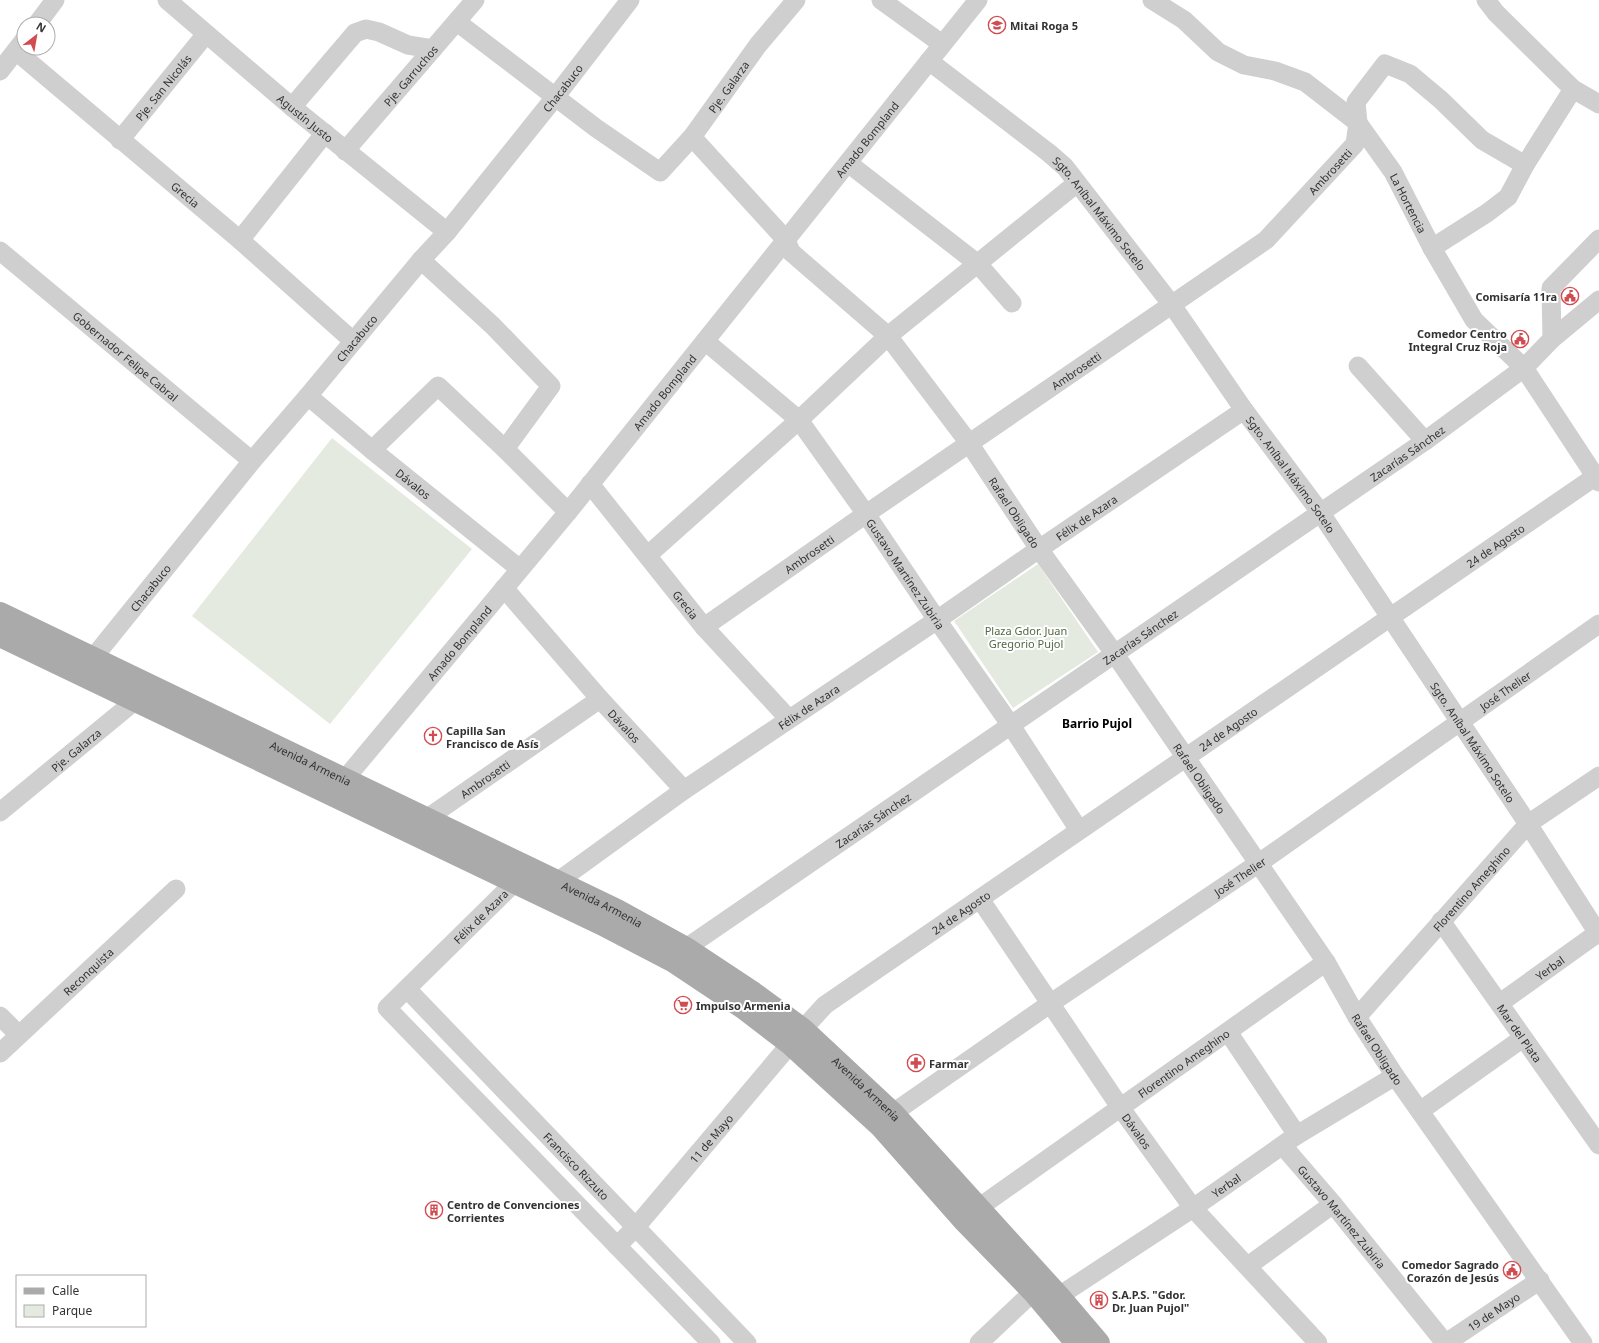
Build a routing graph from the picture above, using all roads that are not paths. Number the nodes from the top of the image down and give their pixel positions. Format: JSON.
{"nodes":[{"id":1,"x":56,"y":0,"type":"edge"},
{"id":2,"x":167,"y":0,"type":"edge"},
{"id":3,"x":475,"y":0,"type":"edge"},
{"id":4,"x":630,"y":0,"type":"edge"},
{"id":5,"x":796,"y":0,"type":"edge"},
{"id":6,"x":881,"y":0,"type":"edge"},
{"id":7,"x":978,"y":0,"type":"edge"},
{"id":8,"x":1152,"y":0,"type":"edge"},
{"id":9,"x":1486,"y":0,"type":"edge"},
{"id":10,"x":43,"y":16,"type":"edge"},
{"id":11,"x":457,"y":22,"type":"junction"},
{"id":12,"x":206,"y":34,"type":"junction"},
{"id":13,"x":942,"y":44,"type":"junction"},
{"id":14,"x":433,"y":49,"type":"junction"},
{"id":15,"x":16,"y":51,"type":"edge"},
{"id":16,"x":31,"y":56,"type":"edge"},
{"id":17,"x":929,"y":61,"type":"junction"},
{"id":18,"x":0,"y":71,"type":"edge"},
{"id":19,"x":1573,"y":89,"type":"junction"},
{"id":20,"x":556,"y":96,"type":"junction"},
{"id":21,"x":1599,"y":104,"type":"edge"},
{"id":22,"x":292,"y":107,"type":"junction"},
{"id":23,"x":1358,"y":123,"type":"junction"},
{"id":24,"x":325,"y":133,"type":"junction"},
{"id":25,"x":692,"y":137,"type":"junction"},
{"id":26,"x":120,"y":140,"type":"junction"},
{"id":27,"x":345,"y":151,"type":"junction"},
{"id":28,"x":848,"y":163,"type":"junction"},
{"id":29,"x":1525,"y":166,"type":"junction"},
{"id":30,"x":1077,"y":183,"type":"junction"},
{"id":31,"x":447,"y":232,"type":"junction"},
{"id":32,"x":1599,"y":239,"type":"edge"},
{"id":33,"x":240,"y":240,"type":"junction"},
{"id":34,"x":786,"y":240,"type":"junction"},
{"id":35,"x":1432,"y":248,"type":"junction"},
{"id":36,"x":0,"y":251,"type":"edge"},
{"id":37,"x":421,"y":260,"type":"junction"},
{"id":38,"x":978,"y":264,"type":"junction"},
{"id":39,"x":1599,"y":300,"type":"edge"},
{"id":40,"x":1012,"y":303,"type":"dead end"},
{"id":41,"x":1172,"y":305,"type":"junction"},
{"id":42,"x":888,"y":336,"type":"junction"},
{"id":43,"x":1552,"y":339,"type":"junction"},
{"id":44,"x":353,"y":341,"type":"junction"},
{"id":45,"x":705,"y":341,"type":"junction"},
{"id":46,"x":1358,"y":366,"type":"dead end"},
{"id":47,"x":1524,"y":368,"type":"junction"},
{"id":48,"x":308,"y":396,"type":"junction"},
{"id":49,"x":1244,"y":410,"type":"junction"},
{"id":50,"x":799,"y":420,"type":"junction"},
{"id":51,"x":1425,"y":441,"type":"junction"},
{"id":52,"x":969,"y":443,"type":"junction"},
{"id":53,"x":505,"y":449,"type":"junction"},
{"id":54,"x":372,"y":450,"type":"junction"},
{"id":55,"x":252,"y":461,"type":"junction"},
{"id":56,"x":1598,"y":478,"type":"edge"},
{"id":57,"x":590,"y":484,"type":"junction"},
{"id":58,"x":568,"y":512,"type":"junction"},
{"id":59,"x":1320,"y":512,"type":"junction"},
{"id":60,"x":866,"y":514,"type":"junction"},
{"id":61,"x":1039,"y":549,"type":"junction"},
{"id":62,"x":648,"y":555,"type":"junction"},
{"id":63,"x":520,"y":569,"type":"junction"},
{"id":64,"x":504,"y":588,"type":"junction"},
{"id":65,"x":0,"y":613,"type":"edge"},
{"id":66,"x":1390,"y":617,"type":"junction"},
{"id":67,"x":937,"y":620,"type":"junction"},
{"id":68,"x":1599,"y":624,"type":"edge"},
{"id":69,"x":704,"y":627,"type":"junction"},
{"id":70,"x":0,"y":636,"type":"edge"},
{"id":71,"x":1114,"y":653,"type":"junction"},
{"id":72,"x":88,"y":667,"type":"junction"},
{"id":73,"x":140,"y":692,"type":"junction"},
{"id":74,"x":600,"y":699,"type":"junction"},
{"id":75,"x":788,"y":718,"type":"junction"},
{"id":76,"x":1460,"y":723,"type":"junction"},
{"id":77,"x":1010,"y":724,"type":"junction"},
{"id":78,"x":1185,"y":757,"type":"junction"},
{"id":79,"x":1599,"y":776,"type":"edge"},
{"id":80,"x":341,"y":788,"type":"junction"},
{"id":81,"x":684,"y":790,"type":"junction"},
{"id":82,"x":0,"y":812,"type":"edge"},
{"id":83,"x":1528,"y":824,"type":"junction"},
{"id":84,"x":423,"y":828,"type":"junction"},
{"id":85,"x":1079,"y":830,"type":"junction"},
{"id":86,"x":1259,"y":863,"type":"junction"},
{"id":87,"x":557,"y":882,"type":"junction"},
{"id":88,"x":514,"y":883,"type":"junction"},
{"id":89,"x":176,"y":889,"type":"dead end"},
{"id":90,"x":980,"y":899,"type":"junction"},
{"id":91,"x":1441,"y":921,"type":"junction"},
{"id":92,"x":1599,"y":933,"type":"edge"},
{"id":93,"x":680,"y":955,"type":"junction"},
{"id":94,"x":1326,"y":962,"type":"junction"},
{"id":95,"x":407,"y":990,"type":"junction"},
{"id":96,"x":1052,"y":1003,"type":"junction"},
{"id":97,"x":1500,"y":1003,"type":"junction"},
{"id":98,"x":0,"y":1016,"type":"edge"},
{"id":99,"x":1357,"y":1017,"type":"junction"},
{"id":100,"x":1228,"y":1032,"type":"junction"},
{"id":101,"x":20,"y":1035,"type":"junction"},
{"id":102,"x":796,"y":1036,"type":"junction"},
{"id":103,"x":1523,"y":1038,"type":"junction"},
{"id":104,"x":0,"y":1053,"type":"edge"},
{"id":105,"x":1395,"y":1076,"type":"junction"},
{"id":106,"x":1120,"y":1107,"type":"junction"},
{"id":107,"x":1420,"y":1110,"type":"junction"},
{"id":108,"x":887,"y":1120,"type":"junction"},
{"id":109,"x":1290,"y":1141,"type":"junction"},
{"id":110,"x":1599,"y":1145,"type":"edge"},
{"id":111,"x":1333,"y":1204,"type":"junction"},
{"id":112,"x":1193,"y":1208,"type":"junction"},
{"id":113,"x":971,"y":1214,"type":"junction"},
{"id":114,"x":635,"y":1228,"type":"junction"},
{"id":115,"x":617,"y":1246,"type":"junction"},
{"id":116,"x":1248,"y":1266,"type":"junction"},
{"id":117,"x":1540,"y":1280,"type":"junction"},
{"id":118,"x":1033,"y":1292,"type":"junction"},
{"id":119,"x":1059,"y":1296,"type":"junction"},
{"id":120,"x":711,"y":1343,"type":"edge"},
{"id":121,"x":747,"y":1343,"type":"edge"},
{"id":122,"x":979,"y":1343,"type":"edge"},
{"id":123,"x":1076,"y":1343,"type":"edge"},
{"id":124,"x":1099,"y":1343,"type":"edge"},
{"id":125,"x":1318,"y":1343,"type":"edge"},
{"id":126,"x":1446,"y":1343,"type":"edge"},
{"id":127,"x":1584,"y":1343,"type":"edge"}],
"edges":[{"from":1,"to":10,"type":"street"},
{"from":2,"to":12,"type":"street","name":"Agustín Justo"},
{"from":3,"to":11,"type":"street","name":"Pje. Garruchos"},
{"from":4,"to":20,"type":"street","name":"Chacabuco"},
{"from":5,"to":25,"type":"street","name":"Pje. Galarza"},
{"from":6,"to":13,"type":"street"},
{"from":7,"to":13,"type":"street","name":"Amado Bompland"},
{"from":8,"to":23,"type":"street","name":"La Hortencia"},
{"from":9,"to":19,"type":"street"},
{"from":11,"to":14,"type":"street","name":"Pje. Garruchos"},
{"from":11,"to":20,"type":"street"},
{"from":12,"to":22,"type":"street","name":"Agustín Justo"},
{"from":12,"to":26,"type":"street","name":"Pje. San Nicolás"},
{"from":13,"to":17,"type":"street","name":"Amado Bompland"},
{"from":14,"to":22,"type":"street"},
{"from":14,"to":27,"type":"street","name":"Pje. Garruchos"},
{"from":15,"to":18,"type":"street"},
{"from":16,"to":26,"type":"street","name":"Grecia"},
{"from":17,"to":28,"type":"street","name":"Amado Bompland"},
{"from":17,"to":30,"type":"street","name":"Sgto. Aníbal Máximo Sotelo"},
{"from":19,"to":21,"type":"street"},
{"from":19,"to":29,"type":"street"},
{"from":20,"to":25,"type":"street","name":"Pje. Galarza"},
{"from":20,"to":31,"type":"street","name":"Chacabuco"},
{"from":22,"to":24,"type":"street","name":"Agustín Justo"},
{"from":23,"to":29,"type":"street","name":"Ambrosetti"},
{"from":23,"to":35,"type":"street","name":"La Hortencia"},
{"from":23,"to":41,"type":"street","name":"Ambrosetti"},
{"from":24,"to":27,"type":"street","name":"Agustín Justo"},
{"from":24,"to":33,"type":"street"},
{"from":25,"to":34,"type":"street"},
{"from":26,"to":33,"type":"street","name":"Grecia"},
{"from":27,"to":31,"type":"street","name":"Agustín Justo"},
{"from":28,"to":34,"type":"street","name":"Amado Bompland"},
{"from":28,"to":38,"type":"street"},
{"from":29,"to":35,"type":"street"},
{"from":30,"to":38,"type":"street"},
{"from":30,"to":41,"type":"street","name":"Sgto. Aníbal Máximo Sotelo"},
{"from":31,"to":37,"type":"street","name":"Chacabuco"},
{"from":32,"to":43,"type":"street"},
{"from":33,"to":44,"type":"street","name":"Grecia"},
{"from":34,"to":42,"type":"street","name":"Rafael Obligado"},
{"from":34,"to":45,"type":"street","name":"Amado Bompland"},
{"from":35,"to":47,"type":"street","name":"La Hortencia"},
{"from":36,"to":55,"type":"street","name":"Gobernador Felipe Cabral"},
{"from":37,"to":44,"type":"street","name":"Chacabuco"},
{"from":37,"to":53,"type":"street"},
{"from":38,"to":40,"type":"street"},
{"from":38,"to":42,"type":"street"},
{"from":39,"to":43,"type":"street","name":"Zacarías Sánchez"},
{"from":41,"to":49,"type":"street","name":"Sgto. Aníbal Máximo Sotelo"},
{"from":41,"to":52,"type":"street","name":"Ambrosetti"},
{"from":42,"to":50,"type":"street"},
{"from":42,"to":52,"type":"street","name":"Rafael Obligado"},
{"from":43,"to":47,"type":"street","name":"Zacarías Sánchez"},
{"from":44,"to":48,"type":"street","name":"Chacabuco"},
{"from":45,"to":50,"type":"street","name":"Gustavo Martínez Zubiria"},
{"from":45,"to":57,"type":"street","name":"Amado Bompland"},
{"from":46,"to":51,"type":"street"},
{"from":47,"to":51,"type":"street","name":"Zacarías Sánchez"},
{"from":47,"to":56,"type":"street","name":"La Hortencia"},
{"from":48,"to":54,"type":"street","name":"Dávalos"},
{"from":48,"to":55,"type":"street","name":"Chacabuco"},
{"from":49,"to":59,"type":"street","name":"Sgto. Aníbal Máximo Sotelo"},
{"from":49,"to":61,"type":"street","name":"Félix de Azara"},
{"from":50,"to":60,"type":"street","name":"Gustavo Martínez Zubiria"},
{"from":50,"to":62,"type":"street"},
{"from":51,"to":59,"type":"street","name":"Zacarías Sánchez"},
{"from":52,"to":60,"type":"street","name":"Ambrosetti"},
{"from":52,"to":61,"type":"street","name":"Rafael Obligado"},
{"from":53,"to":54,"type":"street"},
{"from":53,"to":58,"type":"street"},
{"from":54,"to":63,"type":"street","name":"Dávalos"},
{"from":55,"to":72,"type":"street","name":"Chacabuco"},
{"from":56,"to":66,"type":"street","name":"24 de Agosto"},
{"from":57,"to":58,"type":"street","name":"Amado Bompland"},
{"from":57,"to":62,"type":"street","name":"Grecia"},
{"from":58,"to":63,"type":"street","name":"Amado Bompland"},
{"from":59,"to":66,"type":"street","name":"Sgto. Aníbal Máximo Sotelo"},
{"from":59,"to":71,"type":"street","name":"Zacarías Sánchez"},
{"from":60,"to":67,"type":"street","name":"Gustavo Martínez Zubiria"},
{"from":60,"to":69,"type":"street","name":"Ambrosetti"},
{"from":61,"to":67,"type":"street","name":"Félix de Azara"},
{"from":61,"to":71,"type":"street","name":"Rafael Obligado"},
{"from":62,"to":69,"type":"street","name":"Grecia"},
{"from":63,"to":64,"type":"street","name":"Amado Bompland"},
{"from":64,"to":74,"type":"street","name":"Dávalos"},
{"from":64,"to":80,"type":"street","name":"Amado Bompland"},
{"from":65,"to":72,"type":"main road","name":"Avenida Armenia"},
{"from":66,"to":76,"type":"street","name":"Sgto. Aníbal Máximo Sotelo"},
{"from":66,"to":78,"type":"street","name":"24 de Agosto"},
{"from":67,"to":75,"type":"street","name":"Félix de Azara"},
{"from":67,"to":77,"type":"street","name":"Gustavo Martínez Zubiria"},
{"from":68,"to":76,"type":"street","name":"José Thelier"},
{"from":69,"to":75,"type":"street","name":"Grecia"},
{"from":70,"to":72,"type":"main road","name":"Avenida Armenia"},
{"from":71,"to":77,"type":"street","name":"Zacarías Sánchez"},
{"from":71,"to":78,"type":"street","name":"Rafael Obligado"},
{"from":72,"to":73,"type":"main road","name":"Avenida Armenia"},
{"from":73,"to":80,"type":"main road","name":"Avenida Armenia"},
{"from":73,"to":82,"type":"street","name":"Pje. Galarza"},
{"from":74,"to":81,"type":"street","name":"Dávalos"},
{"from":74,"to":84,"type":"street","name":"Ambrosetti"},
{"from":75,"to":81,"type":"street","name":"Félix de Azara"},
{"from":76,"to":83,"type":"street","name":"Sgto. Aníbal Máximo Sotelo"},
{"from":76,"to":86,"type":"street","name":"José Thelier"},
{"from":77,"to":85,"type":"street","name":"Gustavo Martínez Zubiria"},
{"from":77,"to":93,"type":"street","name":"Zacarías Sánchez"},
{"from":78,"to":85,"type":"street","name":"24 de Agosto"},
{"from":78,"to":86,"type":"street","name":"Rafael Obligado"},
{"from":79,"to":83,"type":"street","name":"Florentino Ameghino"},
{"from":80,"to":84,"type":"main road","name":"Avenida Armenia"},
{"from":81,"to":87,"type":"street","name":"Félix de Azara"},
{"from":83,"to":91,"type":"street","name":"Florentino Ameghino"},
{"from":83,"to":92,"type":"street","name":"Sgto. Aníbal Máximo Sotelo"},
{"from":84,"to":87,"type":"main road","name":"Avenida Armenia"},
{"from":84,"to":88,"type":"main road","name":"Avenida Armenia"},
{"from":85,"to":90,"type":"street","name":"24 de Agosto"},
{"from":86,"to":94,"type":"street","name":"Rafael Obligado"},
{"from":86,"to":96,"type":"street","name":"José Thelier"},
{"from":87,"to":88,"type":"street","name":"Félix de Azara"},
{"from":87,"to":93,"type":"main road","name":"Avenida Armenia"},
{"from":88,"to":93,"type":"main road","name":"Avenida Armenia"},
{"from":88,"to":95,"type":"street","name":"Félix de Azara"},
{"from":89,"to":101,"type":"street","name":"Reconquista"},
{"from":90,"to":96,"type":"street","name":"Dávalos"},
{"from":90,"to":102,"type":"street","name":"24 de Agosto"},
{"from":91,"to":97,"type":"street","name":"Mar del Plata"},
{"from":91,"to":99,"type":"street","name":"Florentino Ameghino"},
{"from":92,"to":97,"type":"street","name":"Yerbal"},
{"from":93,"to":102,"type":"main road","name":"Avenida Armenia"},
{"from":94,"to":99,"type":"street","name":"Rafael Obligado"},
{"from":94,"to":100,"type":"street","name":"Florentino Ameghino"},
{"from":95,"to":114,"type":"street","name":"Francisco Rizzuto"},
{"from":95,"to":115,"type":"street","name":"Félix de Azara"},
{"from":96,"to":106,"type":"street","name":"Dávalos"},
{"from":96,"to":108,"type":"street","name":"José Thelier"},
{"from":97,"to":103,"type":"street","name":"Mar del Plata"},
{"from":98,"to":101,"type":"street"},
{"from":99,"to":105,"type":"street","name":"Rafael Obligado"},
{"from":100,"to":106,"type":"street","name":"Florentino Ameghino"},
{"from":100,"to":109,"type":"street","name":"Gustavo Martínez Zubiria"},
{"from":101,"to":104,"type":"street","name":"Reconquista"},
{"from":102,"to":108,"type":"main road","name":"Avenida Armenia"},
{"from":102,"to":114,"type":"street","name":"11 de Mayo"},
{"from":103,"to":107,"type":"street"},
{"from":103,"to":110,"type":"street","name":"Mar del Plata"},
{"from":105,"to":107,"type":"street","name":"Rafael Obligado"},
{"from":105,"to":109,"type":"street","name":"Yerbal"},
{"from":106,"to":112,"type":"street","name":"Dávalos"},
{"from":106,"to":113,"type":"street","name":"Florentino Ameghino"},
{"from":107,"to":117,"type":"street","name":"Rafael Obligado"},
{"from":108,"to":113,"type":"main road","name":"Avenida Armenia"},
{"from":109,"to":111,"type":"street","name":"Gustavo Martínez Zubiria"},
{"from":109,"to":112,"type":"street","name":"Yerbal"},
{"from":111,"to":116,"type":"street"},
{"from":111,"to":126,"type":"street","name":"Gustavo Martínez Zubiria"},
{"from":112,"to":116,"type":"street","name":"Dávalos"},
{"from":112,"to":119,"type":"street","name":"Yerbal"},
{"from":113,"to":118,"type":"main road","name":"Avenida Armenia"},
{"from":113,"to":119,"type":"main road","name":"Avenida Armenia"},
{"from":114,"to":115,"type":"street","name":"11 de Mayo"},
{"from":114,"to":121,"type":"street","name":"Francisco Rizzuto"},
{"from":115,"to":120,"type":"street"},
{"from":116,"to":125,"type":"street","name":"Dávalos"},
{"from":117,"to":126,"type":"street","name":"19 de Mayo"},
{"from":117,"to":127,"type":"street","name":"Rafael Obligado"},
{"from":118,"to":119,"type":"street"},
{"from":118,"to":122,"type":"street"},
{"from":118,"to":123,"type":"main road","name":"Avenida Armenia"},
{"from":119,"to":124,"type":"main road","name":"Avenida Armenia"}]}
